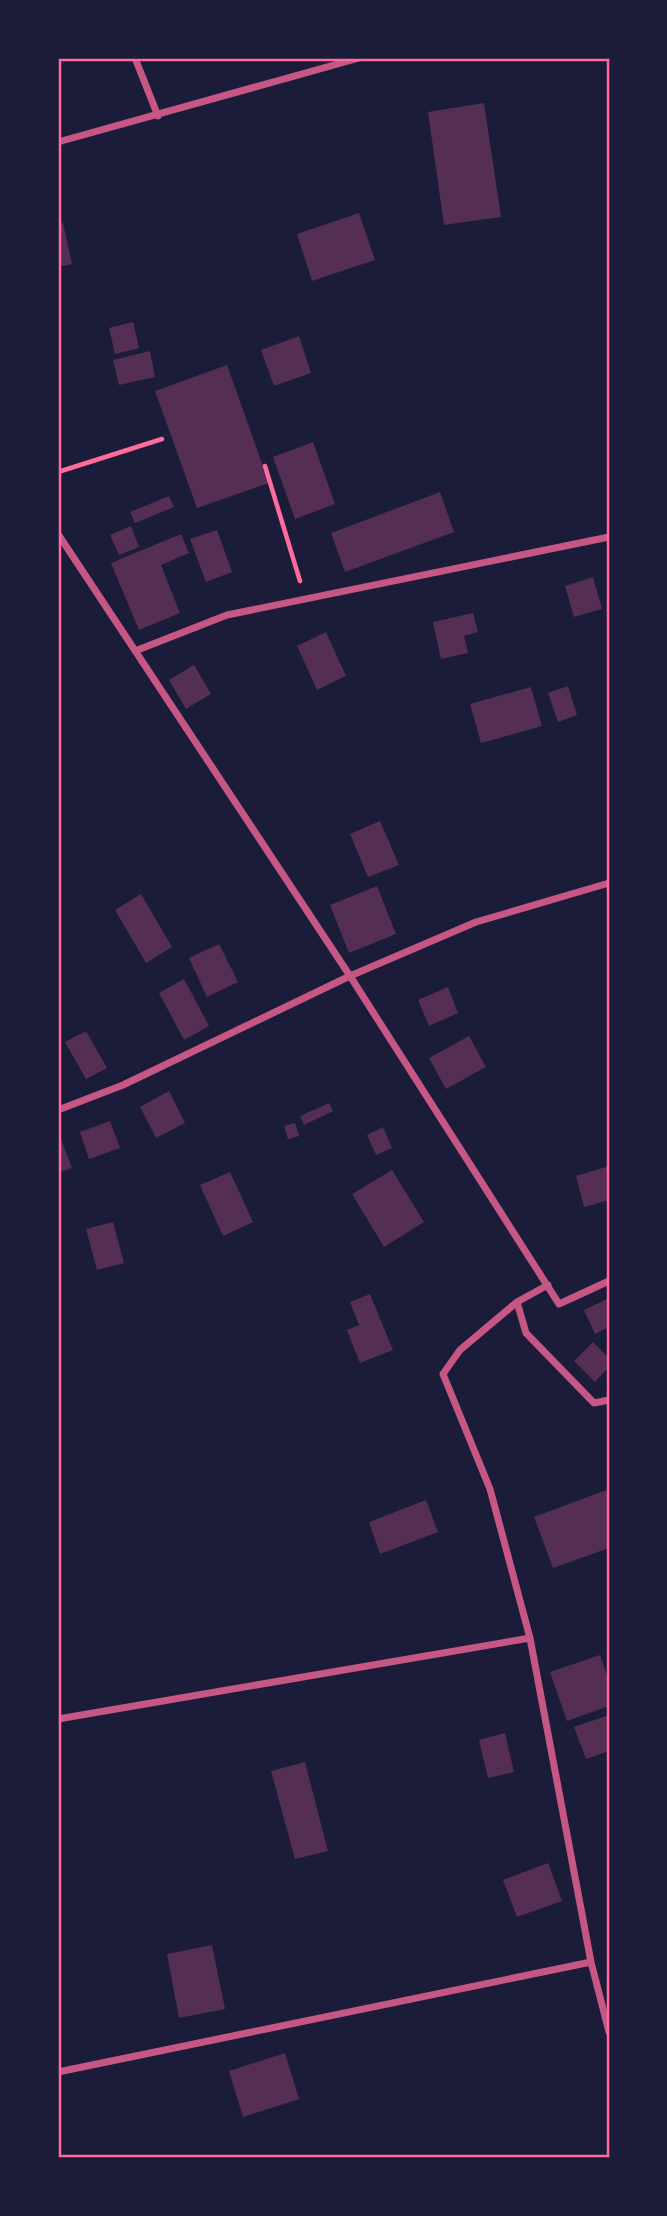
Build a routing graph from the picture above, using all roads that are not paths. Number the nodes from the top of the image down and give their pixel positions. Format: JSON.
{"nodes":[{"id":1,"x":135,"y":58,"type":"edge"},
{"id":2,"x":359,"y":58,"type":"edge"},
{"id":3,"x":158,"y":116,"type":"junction"},
{"id":4,"x":58,"y":142,"type":"edge"},
{"id":5,"x":58,"y":534,"type":"edge"},
{"id":6,"x":609,"y":537,"type":"edge"},
{"id":7,"x":135,"y":651,"type":"junction"},
{"id":8,"x":609,"y":883,"type":"edge"},
{"id":9,"x":350,"y":976,"type":"junction"},
{"id":10,"x":58,"y":1110,"type":"edge"},
{"id":11,"x":609,"y":1281,"type":"edge"},
{"id":12,"x":548,"y":1285,"type":"junction"},
{"id":13,"x":517,"y":1302,"type":"junction"},
{"id":14,"x":609,"y":1400,"type":"edge"},
{"id":15,"x":530,"y":1638,"type":"junction"},
{"id":16,"x":58,"y":1719,"type":"edge"},
{"id":17,"x":591,"y":1962,"type":"junction"},
{"id":18,"x":609,"y":2032,"type":"edge"},
{"id":19,"x":58,"y":2071,"type":"edge"}],
"edges":[{"from":1,"to":3,"type":"street"},
{"from":2,"to":3,"type":"street"},
{"from":3,"to":4,"type":"street"},
{"from":5,"to":7,"type":"street"},
{"from":6,"to":7,"type":"street"},
{"from":7,"to":9,"type":"street"},
{"from":8,"to":9,"type":"street"},
{"from":9,"to":10,"type":"street"},
{"from":9,"to":12,"type":"street"},
{"from":11,"to":12,"type":"street"},
{"from":12,"to":13,"type":"street"},
{"from":13,"to":14,"type":"street"},
{"from":13,"to":15,"type":"street"},
{"from":15,"to":16,"type":"street"},
{"from":15,"to":17,"type":"street"},
{"from":17,"to":18,"type":"street"},
{"from":17,"to":19,"type":"street"}]}
